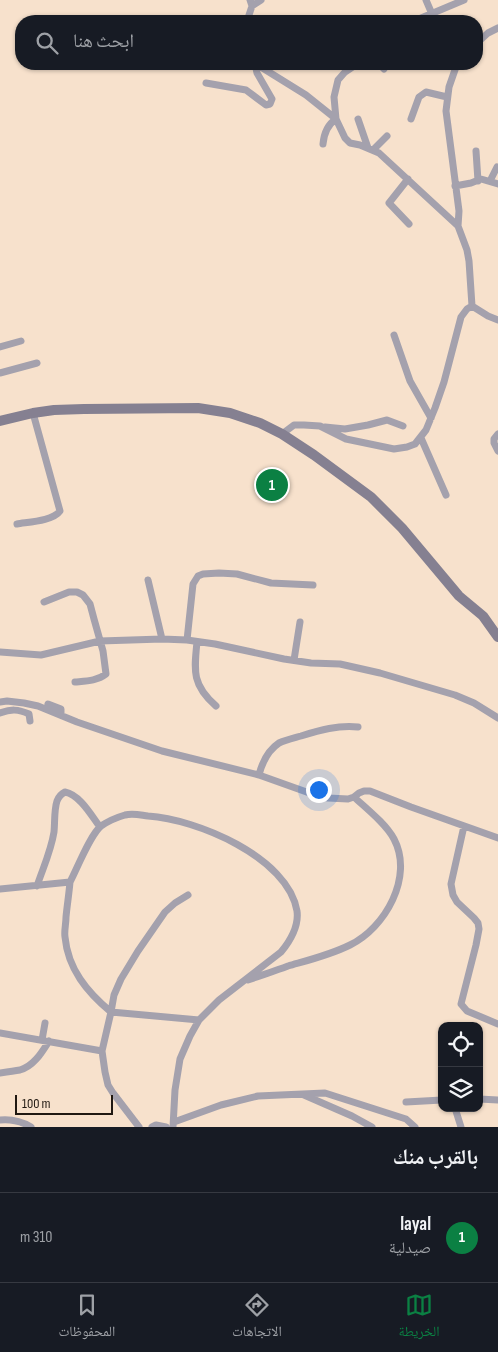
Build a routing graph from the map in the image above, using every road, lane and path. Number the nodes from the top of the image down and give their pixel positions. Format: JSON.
{"nodes":[{"id":1,"x":260,"y":0,"type":"edge"},
{"id":2,"x":426,"y":0,"type":"edge"},
{"id":3,"x":464,"y":0,"type":"edge"},
{"id":4,"x":251,"y":3,"type":"edge"},
{"id":5,"x":448,"y":3,"type":"edge"},
{"id":6,"x":432,"y":14,"type":"joint"},
{"id":7,"x":498,"y":28,"type":"edge"},
{"id":8,"x":483,"y":37,"type":"edge"},
{"id":9,"x":257,"y":70,"type":"edge"},
{"id":10,"x":271,"y":70,"type":"edge"},
{"id":11,"x":348,"y":70,"type":"edge"},
{"id":12,"x":455,"y":70,"type":"edge"},
{"id":13,"x":206,"y":83,"type":"dead end"},
{"id":14,"x":447,"y":97,"type":"junction"},
{"id":15,"x":336,"y":119,"type":"junction"},
{"id":16,"x":411,"y":119,"type":"dead end"},
{"id":17,"x":358,"y":120,"type":"dead end"},
{"id":18,"x":387,"y":136,"type":"dead end"},
{"id":19,"x":323,"y":144,"type":"dead end"},
{"id":20,"x":371,"y":149,"type":"junction"},
{"id":21,"x":476,"y":151,"type":"dead end"},
{"id":22,"x":497,"y":166,"type":"dead end"},
{"id":23,"x":408,"y":179,"type":"junction"},
{"id":24,"x":478,"y":181,"type":"junction"},
{"id":25,"x":494,"y":183,"type":"edge"},
{"id":26,"x":455,"y":186,"type":"junction"},
{"id":27,"x":409,"y":224,"type":"dead end"},
{"id":28,"x":458,"y":226,"type":"junction"},
{"id":29,"x":472,"y":306,"type":"junction"},
{"id":30,"x":498,"y":320,"type":"edge"},
{"id":31,"x":394,"y":335,"type":"dead end"},
{"id":32,"x":21,"y":341,"type":"dead end"},
{"id":33,"x":0,"y":347,"type":"edge"},
{"id":34,"x":37,"y":363,"type":"dead end"},
{"id":35,"x":0,"y":373,"type":"edge"},
{"id":36,"x":33,"y":413,"type":"junction"},
{"id":37,"x":431,"y":418,"type":"junction"},
{"id":38,"x":0,"y":421,"type":"edge"},
{"id":39,"x":320,"y":426,"type":"junction"},
{"id":40,"x":403,"y":426,"type":"dead end"},
{"id":41,"x":282,"y":434,"type":"junction"},
{"id":42,"x":498,"y":434,"type":"edge"},
{"id":43,"x":421,"y":438,"type":"junction"},
{"id":44,"x":498,"y":452,"type":"edge"},
{"id":45,"x":446,"y":495,"type":"dead end"},
{"id":46,"x":17,"y":524,"type":"dead end"},
{"id":47,"x":148,"y":580,"type":"dead end"},
{"id":48,"x":313,"y":585,"type":"dead end"},
{"id":49,"x":44,"y":602,"type":"dead end"},
{"id":50,"x":300,"y":622,"type":"dead end"},
{"id":51,"x":498,"y":637,"type":"edge"},
{"id":52,"x":162,"y":639,"type":"junction"},
{"id":53,"x":187,"y":640,"type":"junction"},
{"id":54,"x":100,"y":642,"type":"junction"},
{"id":55,"x":197,"y":642,"type":"junction"},
{"id":56,"x":0,"y":652,"type":"edge"},
{"id":57,"x":294,"y":660,"type":"junction"},
{"id":58,"x":75,"y":682,"type":"dead end"},
{"id":59,"x":0,"y":702,"type":"edge"},
{"id":60,"x":48,"y":704,"type":"dead end"},
{"id":61,"x":216,"y":706,"type":"dead end"},
{"id":62,"x":0,"y":713,"type":"edge"},
{"id":63,"x":61,"y":715,"type":"junction"},
{"id":64,"x":498,"y":718,"type":"edge"},
{"id":65,"x":30,"y":721,"type":"dead end"},
{"id":66,"x":358,"y":726,"type":"dead end"},
{"id":67,"x":259,"y":776,"type":"junction"},
{"id":68,"x":354,"y":797,"type":"junction"},
{"id":69,"x":464,"y":826,"type":"junction"},
{"id":70,"x":100,"y":827,"type":"junction"},
{"id":71,"x":498,"y":838,"type":"edge"},
{"id":72,"x":70,"y":882,"type":"junction"},
{"id":73,"x":37,"y":886,"type":"junction"},
{"id":74,"x":0,"y":889,"type":"edge"},
{"id":75,"x":188,"y":895,"type":"dead end"},
{"id":76,"x":246,"y":981,"type":"junction"},
{"id":77,"x":111,"y":1012,"type":"junction"},
{"id":78,"x":200,"y":1020,"type":"junction"},
{"id":79,"x":45,"y":1023,"type":"dead end"},
{"id":80,"x":498,"y":1024,"type":"edge"},
{"id":81,"x":0,"y":1033,"type":"edge"},
{"id":82,"x":45,"y":1041,"type":"junction"},
{"id":83,"x":102,"y":1051,"type":"junction"},
{"id":84,"x":0,"y":1073,"type":"edge"},
{"id":85,"x":302,"y":1095,"type":"junction"},
{"id":86,"x":483,"y":1099,"type":"edge"},
{"id":87,"x":438,"y":1100,"type":"edge"},
{"id":88,"x":498,"y":1100,"type":"edge"},
{"id":89,"x":406,"y":1102,"type":"dead end"},
{"id":90,"x":456,"y":1112,"type":"edge"},
{"id":91,"x":0,"y":1120,"type":"edge"},
{"id":92,"x":174,"y":1125,"type":"edge"},
{"id":93,"x":31,"y":1127,"type":"edge"},
{"id":94,"x":139,"y":1127,"type":"edge"},
{"id":95,"x":152,"y":1127,"type":"edge"},
{"id":96,"x":166,"y":1127,"type":"edge"},
{"id":97,"x":372,"y":1127,"type":"edge"},
{"id":98,"x":415,"y":1127,"type":"edge"},
{"id":99,"x":461,"y":1127,"type":"edge"}],
"edges":[{"from":1,"to":4,"type":"street"},
{"from":2,"to":6,"type":"street"},
{"from":3,"to":5,"type":"street"},
{"from":5,"to":6,"type":"street"},
{"from":7,"to":8,"type":"street"},
{"from":9,"to":13,"type":"street"},
{"from":10,"to":15,"type":"street"},
{"from":11,"to":15,"type":"street"},
{"from":12,"to":14,"type":"street"},
{"from":14,"to":16,"type":"street"},
{"from":14,"to":26,"type":"street"},
{"from":15,"to":19,"type":"street"},
{"from":15,"to":20,"type":"street"},
{"from":17,"to":20,"type":"street"},
{"from":18,"to":20,"type":"street"},
{"from":20,"to":23,"type":"street"},
{"from":21,"to":24,"type":"street"},
{"from":22,"to":25,"type":"street"},
{"from":23,"to":27,"type":"street"},
{"from":23,"to":28,"type":"street"},
{"from":24,"to":25,"type":"street"},
{"from":24,"to":26,"type":"street"},
{"from":26,"to":28,"type":"street"},
{"from":28,"to":29,"type":"street"},
{"from":29,"to":30,"type":"street"},
{"from":29,"to":37,"type":"street"},
{"from":31,"to":37,"type":"street"},
{"from":32,"to":33,"type":"street"},
{"from":34,"to":35,"type":"street"},
{"from":36,"to":38,"type":"main road"},
{"from":36,"to":41,"type":"main road"},
{"from":36,"to":46,"type":"street"},
{"from":37,"to":43,"type":"street"},
{"from":39,"to":40,"type":"street"},
{"from":39,"to":41,"type":"street"},
{"from":39,"to":43,"type":"street"},
{"from":41,"to":51,"type":"main road"},
{"from":42,"to":44,"type":"street"},
{"from":43,"to":45,"type":"street"},
{"from":47,"to":52,"type":"street"},
{"from":48,"to":53,"type":"street"},
{"from":49,"to":54,"type":"street"},
{"from":50,"to":57,"type":"street"},
{"from":52,"to":53,"type":"street"},
{"from":52,"to":54,"type":"street"},
{"from":53,"to":55,"type":"street"},
{"from":54,"to":56,"type":"street"},
{"from":54,"to":58,"type":"street"},
{"from":55,"to":57,"type":"street"},
{"from":55,"to":61,"type":"street"},
{"from":57,"to":64,"type":"street"},
{"from":59,"to":63,"type":"street"},
{"from":60,"to":63,"type":"street"},
{"from":62,"to":65,"type":"street"},
{"from":63,"to":67,"type":"street"},
{"from":66,"to":67,"type":"street"},
{"from":67,"to":68,"type":"street"},
{"from":68,"to":69,"type":"street"},
{"from":68,"to":76,"type":"street"},
{"from":69,"to":71,"type":"street"},
{"from":69,"to":80,"type":"street"},
{"from":70,"to":72,"type":"street"},
{"from":70,"to":73,"type":"street"},
{"from":70,"to":76,"type":"street"},
{"from":72,"to":73,"type":"street"},
{"from":72,"to":77,"type":"street"},
{"from":73,"to":74,"type":"street"},
{"from":75,"to":77,"type":"street"},
{"from":76,"to":78,"type":"street"},
{"from":77,"to":78,"type":"street"},
{"from":77,"to":83,"type":"street"},
{"from":78,"to":92,"type":"street"},
{"from":79,"to":82,"type":"street"},
{"from":81,"to":82,"type":"street"},
{"from":82,"to":83,"type":"street"},
{"from":82,"to":84,"type":"street"},
{"from":83,"to":94,"type":"street"},
{"from":85,"to":92,"type":"street"},
{"from":85,"to":97,"type":"street"},
{"from":85,"to":98,"type":"street"},
{"from":86,"to":88,"type":"street"},
{"from":87,"to":89,"type":"street"},
{"from":90,"to":99,"type":"street"},
{"from":91,"to":93,"type":"street"},
{"from":95,"to":96,"type":"street"}]}
